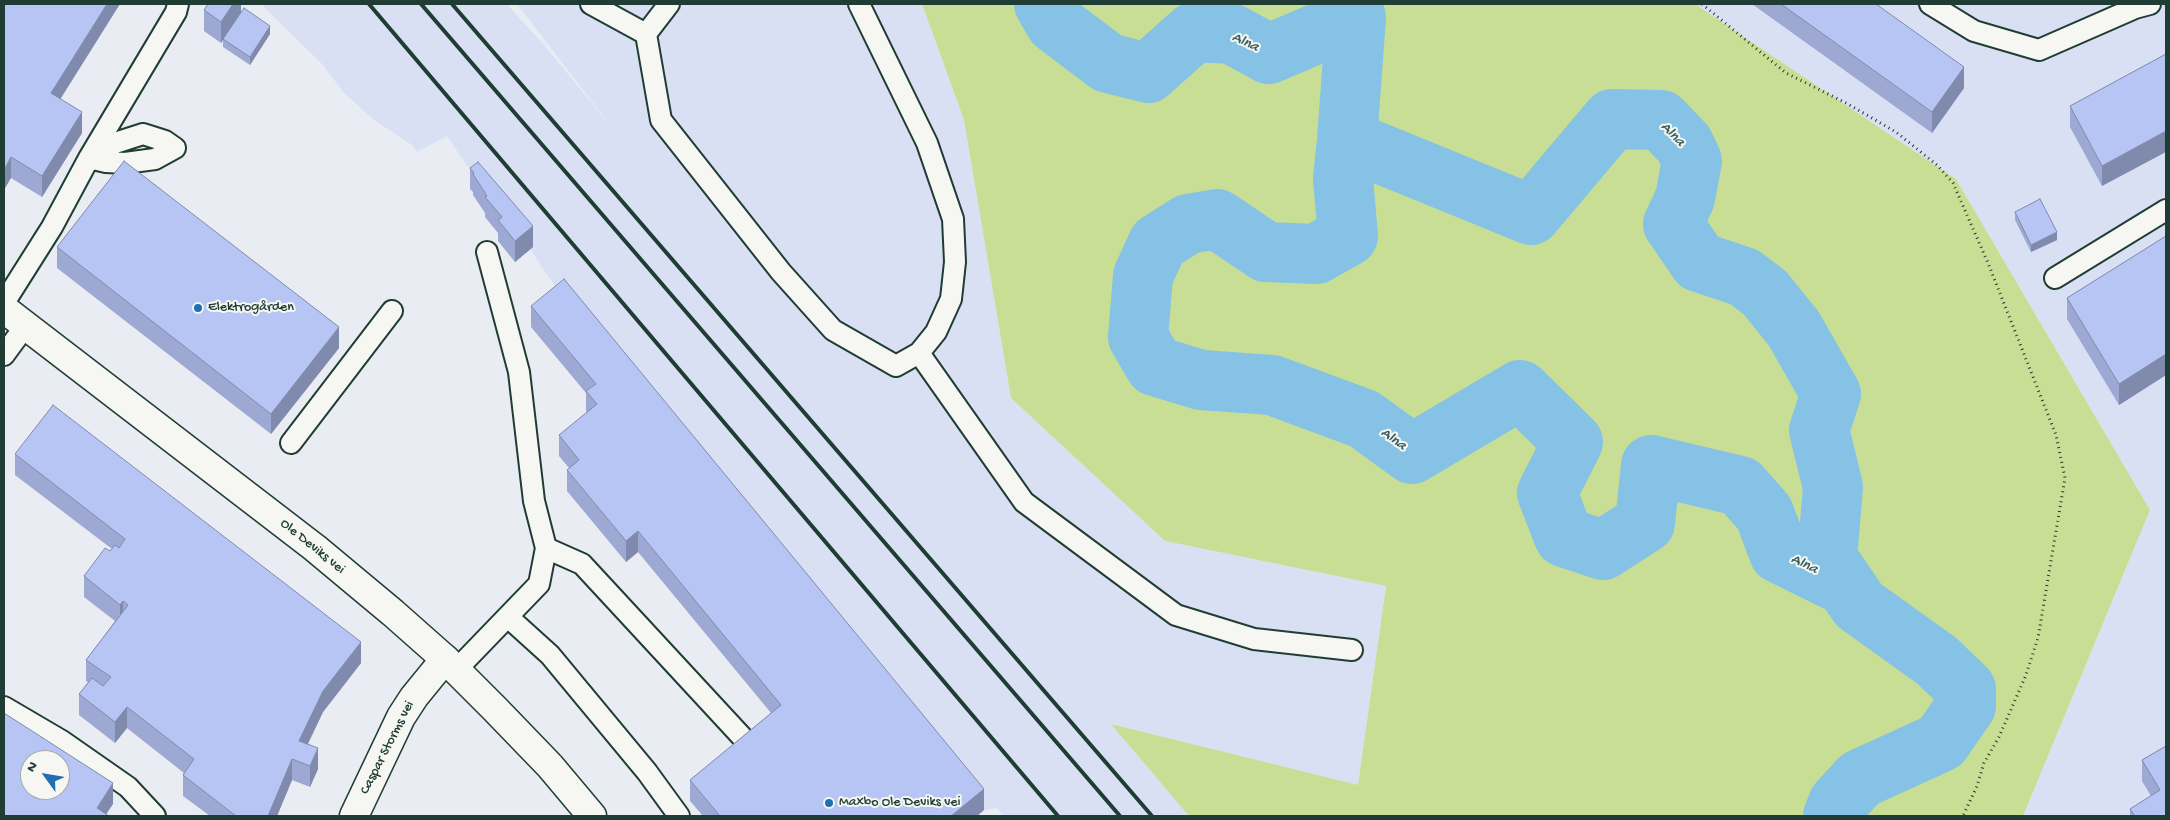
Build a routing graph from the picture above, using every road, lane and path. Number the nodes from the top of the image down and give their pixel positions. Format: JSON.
{"nodes":[{"id":1,"x":178,"y":4,"type":"edge"},
{"id":2,"x":591,"y":4,"type":"edge"},
{"id":3,"x":669,"y":4,"type":"edge"},
{"id":4,"x":859,"y":4,"type":"edge"},
{"id":5,"x":1702,"y":4,"type":"edge"},
{"id":6,"x":1930,"y":4,"type":"edge"},
{"id":7,"x":2150,"y":4,"type":"edge"},
{"id":8,"x":646,"y":34,"type":"junction"},
{"id":9,"x":2166,"y":210,"type":"edge"},
{"id":10,"x":487,"y":252,"type":"dead end"},
{"id":11,"x":2055,"y":278,"type":"dead end"},
{"id":12,"x":4,"y":303,"type":"edge"},
{"id":13,"x":4,"y":309,"type":"edge"},
{"id":14,"x":392,"y":311,"type":"dead end"},
{"id":15,"x":26,"y":325,"type":"junction"},
{"id":16,"x":919,"y":353,"type":"junction"},
{"id":17,"x":4,"y":355,"type":"edge"},
{"id":18,"x":291,"y":443,"type":"dead end"},
{"id":19,"x":546,"y":548,"type":"junction"},
{"id":20,"x":508,"y":617,"type":"junction"},
{"id":21,"x":1352,"y":650,"type":"dead end"},
{"id":22,"x":450,"y":665,"type":"junction"},
{"id":23,"x":4,"y":707,"type":"edge"},
{"id":24,"x":743,"y":738,"type":"edge"},
{"id":25,"x":155,"y":816,"type":"edge"},
{"id":26,"x":354,"y":816,"type":"edge"},
{"id":27,"x":592,"y":816,"type":"edge"},
{"id":28,"x":679,"y":816,"type":"edge"},
{"id":29,"x":1963,"y":816,"type":"edge"}],
"edges":[{"from":1,"to":12,"type":"lane"},
{"from":2,"to":8,"type":"lane"},
{"from":3,"to":8,"type":"lane"},
{"from":4,"to":16,"type":"lane"},
{"from":5,"to":29,"type":"path"},
{"from":6,"to":7,"type":"lane"},
{"from":8,"to":16,"type":"lane"},
{"from":9,"to":11,"type":"lane"},
{"from":10,"to":19,"type":"lane"},
{"from":13,"to":15,"type":"street","name":"Ole Deviks vei"},
{"from":14,"to":18,"type":"lane"},
{"from":15,"to":17,"type":"lane"},
{"from":15,"to":22,"type":"street","name":"Ole Deviks vei"},
{"from":16,"to":21,"type":"lane"},
{"from":19,"to":20,"type":"lane"},
{"from":19,"to":24,"type":"lane"},
{"from":20,"to":22,"type":"lane"},
{"from":20,"to":28,"type":"lane"},
{"from":22,"to":26,"type":"street","name":"Caspar Storms vei"},
{"from":22,"to":27,"type":"street","name":"Ole Deviks vei"},
{"from":23,"to":25,"type":"lane"}]}
